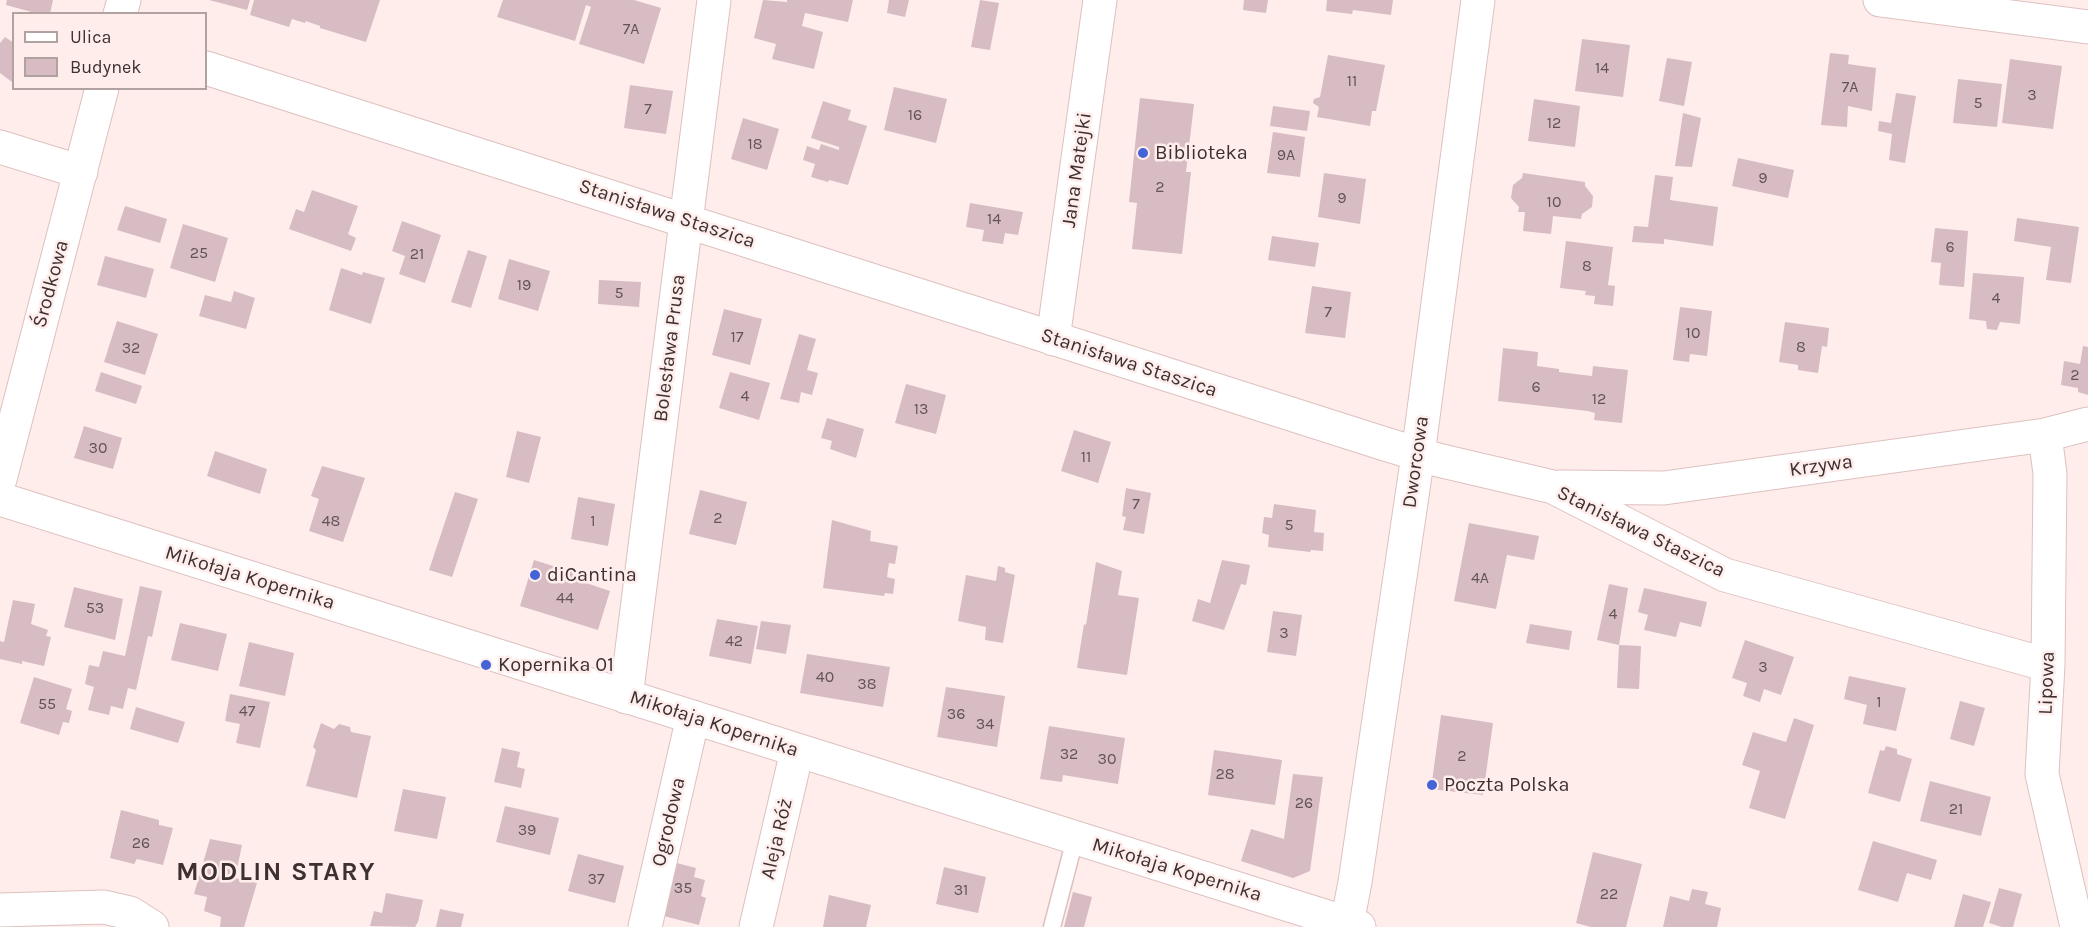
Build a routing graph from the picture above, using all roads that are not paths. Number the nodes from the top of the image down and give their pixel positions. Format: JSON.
{"nodes":[{"id":1,"x":714,"y":0,"type":"edge"},
{"id":2,"x":1100,"y":0,"type":"edge"},
{"id":3,"x":1478,"y":0,"type":"edge"},
{"id":4,"x":1880,"y":0,"type":"edge"},
{"id":5,"x":2088,"y":27,"type":"edge"},
{"id":6,"x":207,"y":68,"type":"edge"},
{"id":7,"x":102,"y":90,"type":"edge"},
{"id":8,"x":0,"y":147,"type":"edge"},
{"id":9,"x":81,"y":172,"type":"junction"},
{"id":10,"x":686,"y":220,"type":"junction"},
{"id":11,"x":1053,"y":339,"type":"junction"},
{"id":12,"x":2088,"y":424,"type":"edge"},
{"id":13,"x":2045,"y":435,"type":"junction"},
{"id":14,"x":1418,"y":455,"type":"junction"},
{"id":15,"x":0,"y":480,"type":"edge"},
{"id":16,"x":1552,"y":487,"type":"junction"},
{"id":17,"x":0,"y":499,"type":"edge"},
{"id":18,"x":2048,"y":665,"type":"junction"},
{"id":19,"x":626,"y":697,"type":"junction"},
{"id":20,"x":693,"y":717,"type":"junction"},
{"id":21,"x":797,"y":751,"type":"junction"},
{"id":22,"x":1075,"y":839,"type":"junction"},
{"id":23,"x":0,"y":910,"type":"edge"},
{"id":24,"x":1353,"y":925,"type":"edge"},
{"id":25,"x":152,"y":927,"type":"edge"},
{"id":26,"x":645,"y":927,"type":"edge"},
{"id":27,"x":756,"y":927,"type":"edge"},
{"id":28,"x":1052,"y":927,"type":"edge"},
{"id":29,"x":2077,"y":927,"type":"edge"}],
"edges":[{"from":1,"to":10,"type":"street","name":"Bolesława Prusa"},
{"from":2,"to":11,"type":"street","name":"Jana Matejki"},
{"from":3,"to":14,"type":"street","name":"Dworcowa"},
{"from":4,"to":5,"type":"street"},
{"from":6,"to":10,"type":"street","name":"Stanisława Staszica"},
{"from":7,"to":9,"type":"street","name":"Środkowa"},
{"from":8,"to":9,"type":"street"},
{"from":9,"to":15,"type":"street","name":"Środkowa"},
{"from":10,"to":11,"type":"street","name":"Stanisława Staszica"},
{"from":10,"to":19,"type":"street","name":"Bolesława Prusa"},
{"from":11,"to":14,"type":"street","name":"Stanisława Staszica"},
{"from":12,"to":13,"type":"street","name":"Krzywa"},
{"from":13,"to":16,"type":"street","name":"Krzywa"},
{"from":13,"to":18,"type":"street","name":"Lipowa"},
{"from":14,"to":16,"type":"street","name":"Stanisława Staszica"},
{"from":14,"to":24,"type":"street","name":"Dworcowa"},
{"from":16,"to":18,"type":"street","name":"Stanisława Staszica"},
{"from":17,"to":19,"type":"street","name":"Mikołaja Kopernika"},
{"from":18,"to":29,"type":"street","name":"Lipowa"},
{"from":19,"to":20,"type":"street","name":"Mikołaja Kopernika"},
{"from":20,"to":21,"type":"street","name":"Mikołaja Kopernika"},
{"from":20,"to":26,"type":"street","name":"Ogrodowa"},
{"from":21,"to":22,"type":"street","name":"Mikołaja Kopernika"},
{"from":21,"to":27,"type":"street","name":"Aleja Róż"},
{"from":22,"to":24,"type":"street","name":"Mikołaja Kopernika"},
{"from":22,"to":28,"type":"lane"},
{"from":23,"to":25,"type":"street"}]}
